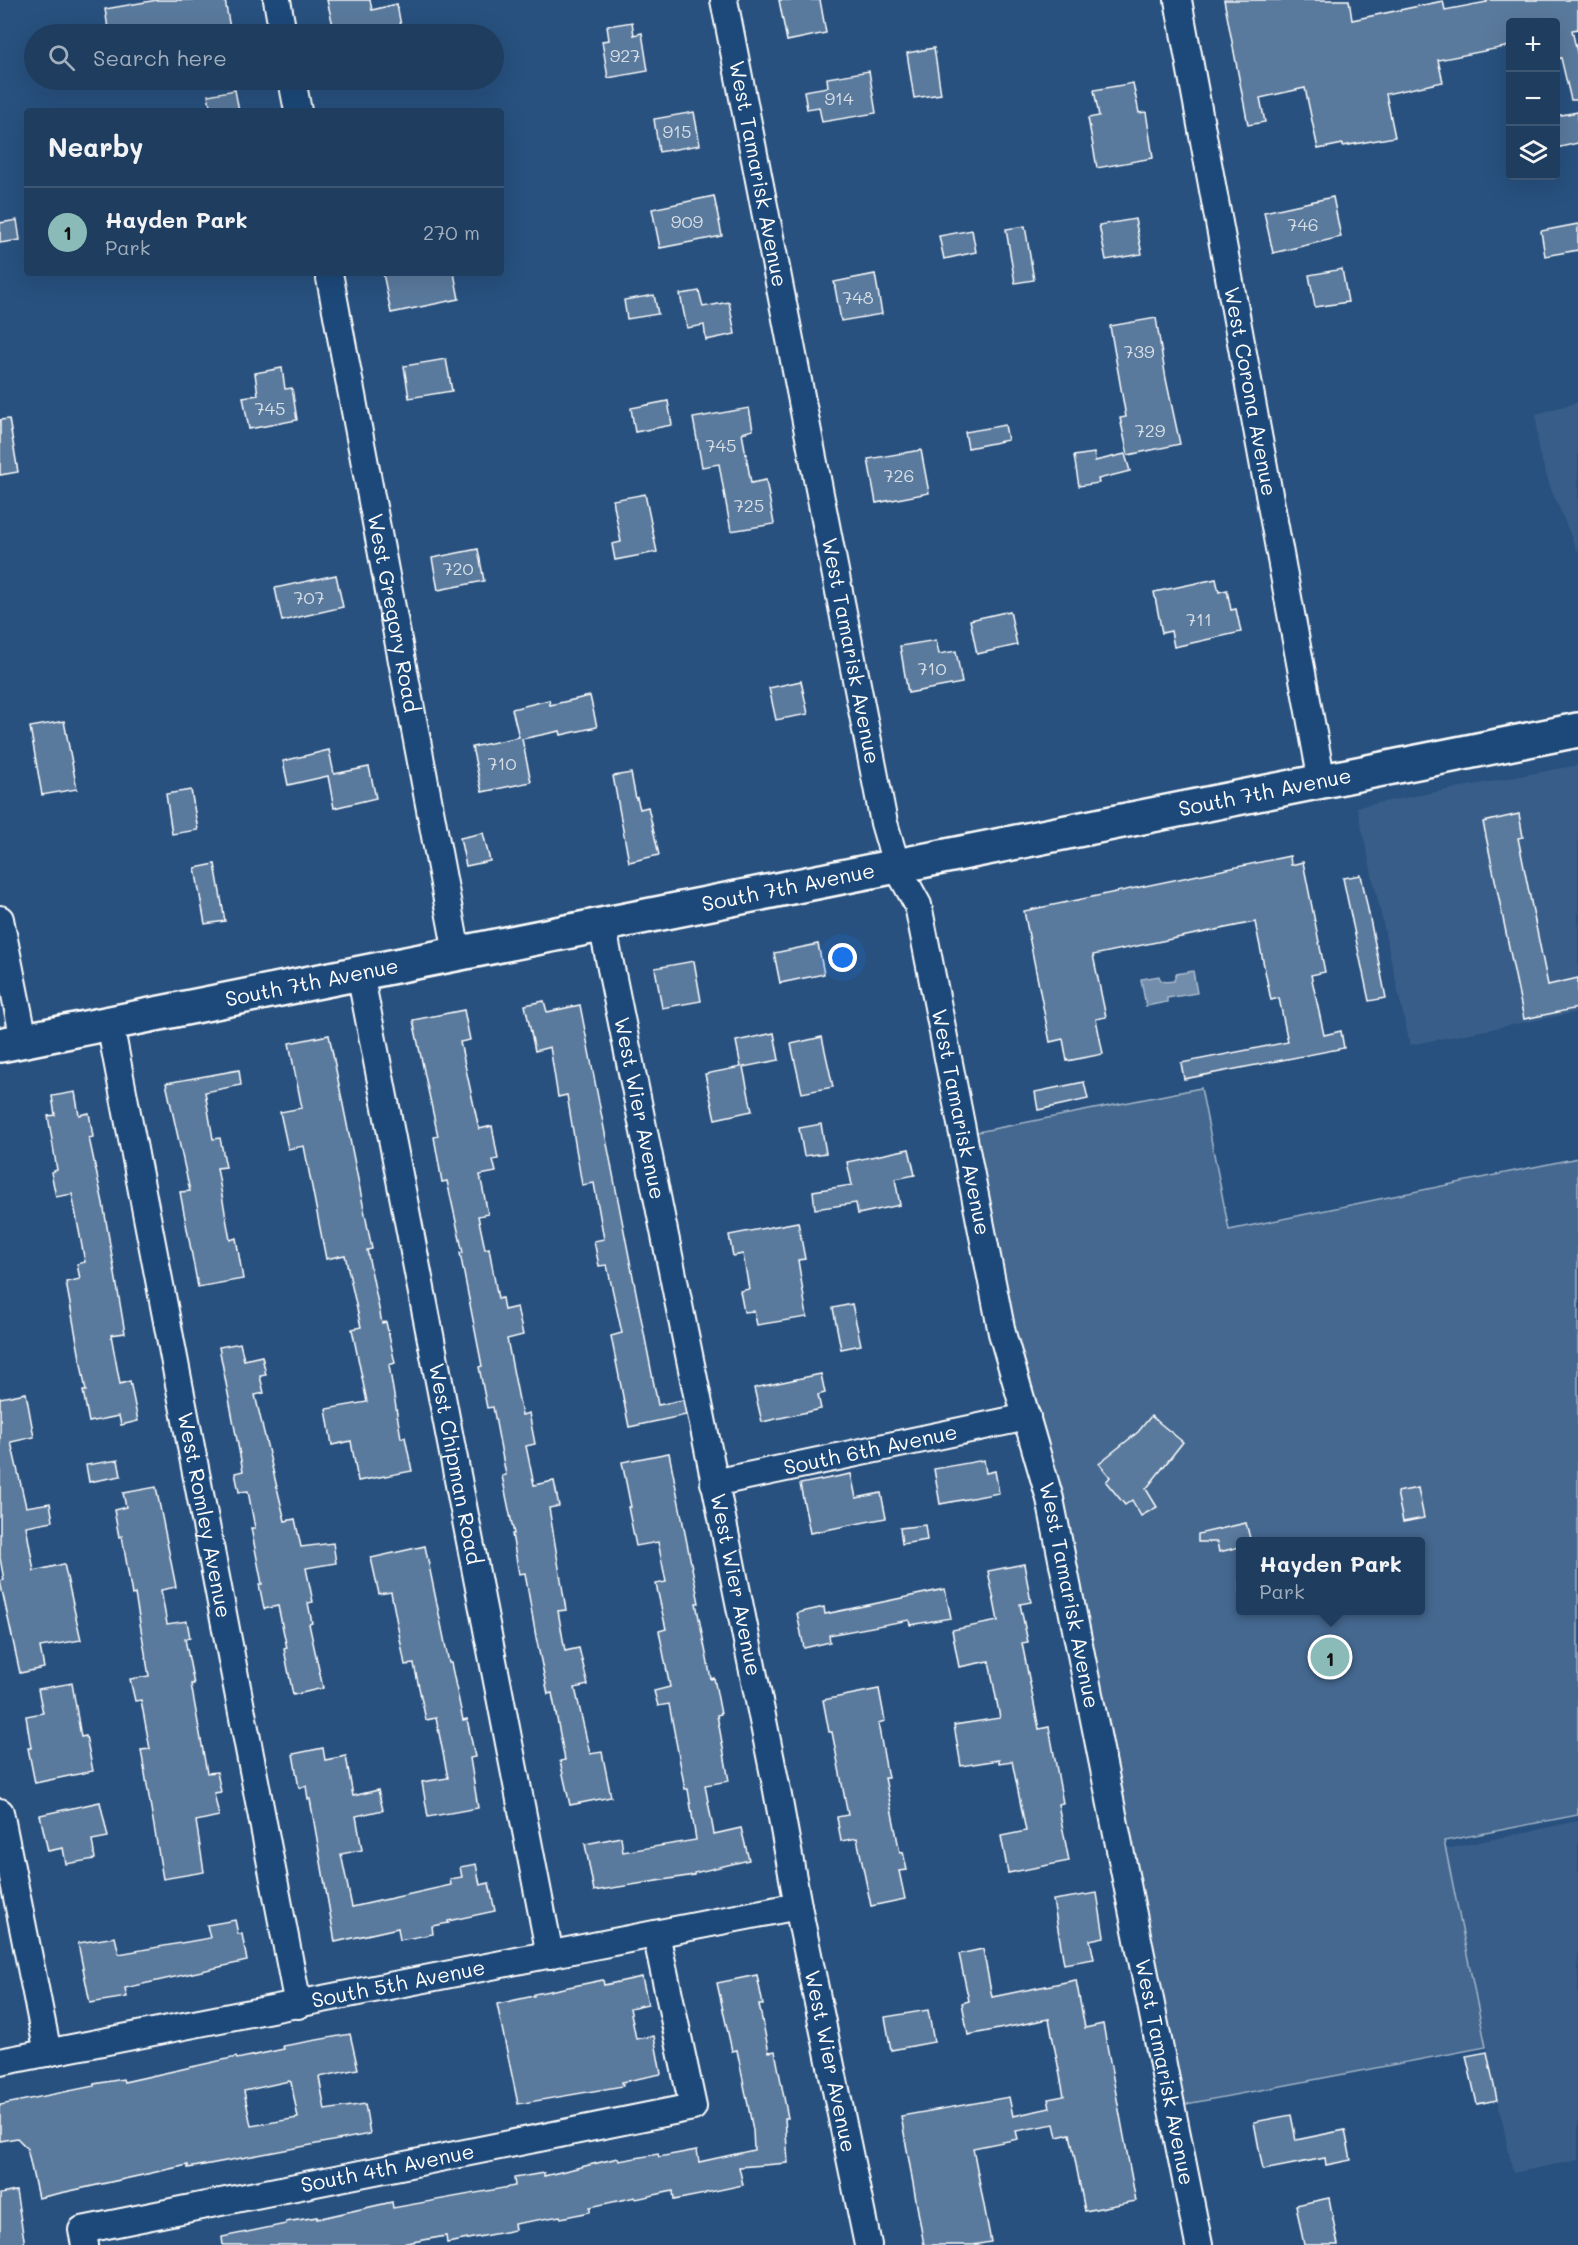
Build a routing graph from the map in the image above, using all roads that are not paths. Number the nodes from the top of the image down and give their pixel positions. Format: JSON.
{"nodes":[{"id":1,"x":277,"y":0,"type":"edge"},
{"id":2,"x":724,"y":0,"type":"edge"},
{"id":3,"x":1178,"y":0,"type":"edge"},
{"id":4,"x":281,"y":24,"type":"edge"},
{"id":5,"x":294,"y":90,"type":"edge"},
{"id":6,"x":297,"y":108,"type":"edge"},
{"id":7,"x":329,"y":276,"type":"edge"},
{"id":8,"x":1578,"y":730,"type":"edge"},
{"id":9,"x":1322,"y":782,"type":"junction"},
{"id":10,"x":897,"y":867,"type":"junction"},
{"id":11,"x":0,"y":919,"type":"edge"},
{"id":12,"x":602,"y":924,"type":"junction"},
{"id":13,"x":458,"y":953,"type":"junction"},
{"id":14,"x":360,"y":973,"type":"junction"},
{"id":15,"x":110,"y":1024,"type":"junction"},
{"id":16,"x":12,"y":1042,"type":"edge"},
{"id":17,"x":1027,"y":1417,"type":"junction"},
{"id":18,"x":714,"y":1483,"type":"junction"},
{"id":19,"x":0,"y":1812,"type":"edge"},
{"id":20,"x":798,"y":1906,"type":"junction"},
{"id":21,"x":656,"y":1934,"type":"junction"},
{"id":22,"x":550,"y":1955,"type":"junction"},
{"id":23,"x":298,"y":2005,"type":"junction"},
{"id":24,"x":48,"y":2053,"type":"junction"},
{"id":25,"x":0,"y":2062,"type":"edge"},
{"id":26,"x":83,"y":2238,"type":"edge"},
{"id":27,"x":868,"y":2245,"type":"edge"},
{"id":28,"x":1199,"y":2245,"type":"edge"}],
"edges":[{"from":1,"to":4,"type":"street"},
{"from":2,"to":10,"type":"street","name":"West Tamarisk Avenue"},
{"from":3,"to":9,"type":"street","name":"West Corona Avenue"},
{"from":5,"to":6,"type":"street"},
{"from":7,"to":13,"type":"street","name":"West Gregory Road"},
{"from":8,"to":9,"type":"main road","name":"South 7th Avenue"},
{"from":9,"to":10,"type":"main road","name":"South 7th Avenue"},
{"from":10,"to":12,"type":"main road","name":"South 7th Avenue"},
{"from":10,"to":17,"type":"street","name":"West Tamarisk Avenue"},
{"from":11,"to":16,"type":"street"},
{"from":12,"to":13,"type":"main road","name":"South 7th Avenue"},
{"from":12,"to":18,"type":"street","name":"West Wier Avenue"},
{"from":13,"to":14,"type":"main road","name":"South 7th Avenue"},
{"from":14,"to":15,"type":"main road","name":"South 7th Avenue"},
{"from":14,"to":22,"type":"street","name":"West Chipman Road"},
{"from":15,"to":16,"type":"main road","name":"South 7th Avenue"},
{"from":15,"to":23,"type":"street","name":"West Romley Avenue"},
{"from":17,"to":18,"type":"street","name":"South 6th Avenue"},
{"from":17,"to":28,"type":"street","name":"West Tamarisk Avenue"},
{"from":18,"to":20,"type":"street","name":"West Wier Avenue"},
{"from":19,"to":24,"type":"street"},
{"from":20,"to":21,"type":"street","name":"South 5th Avenue"},
{"from":20,"to":27,"type":"street","name":"West Wier Avenue"},
{"from":21,"to":22,"type":"street","name":"South 5th Avenue"},
{"from":21,"to":26,"type":"street","name":"South 4th Avenue"},
{"from":22,"to":23,"type":"street","name":"South 5th Avenue"},
{"from":23,"to":24,"type":"street","name":"South 5th Avenue"},
{"from":24,"to":25,"type":"street","name":"South 5th Avenue"}]}
